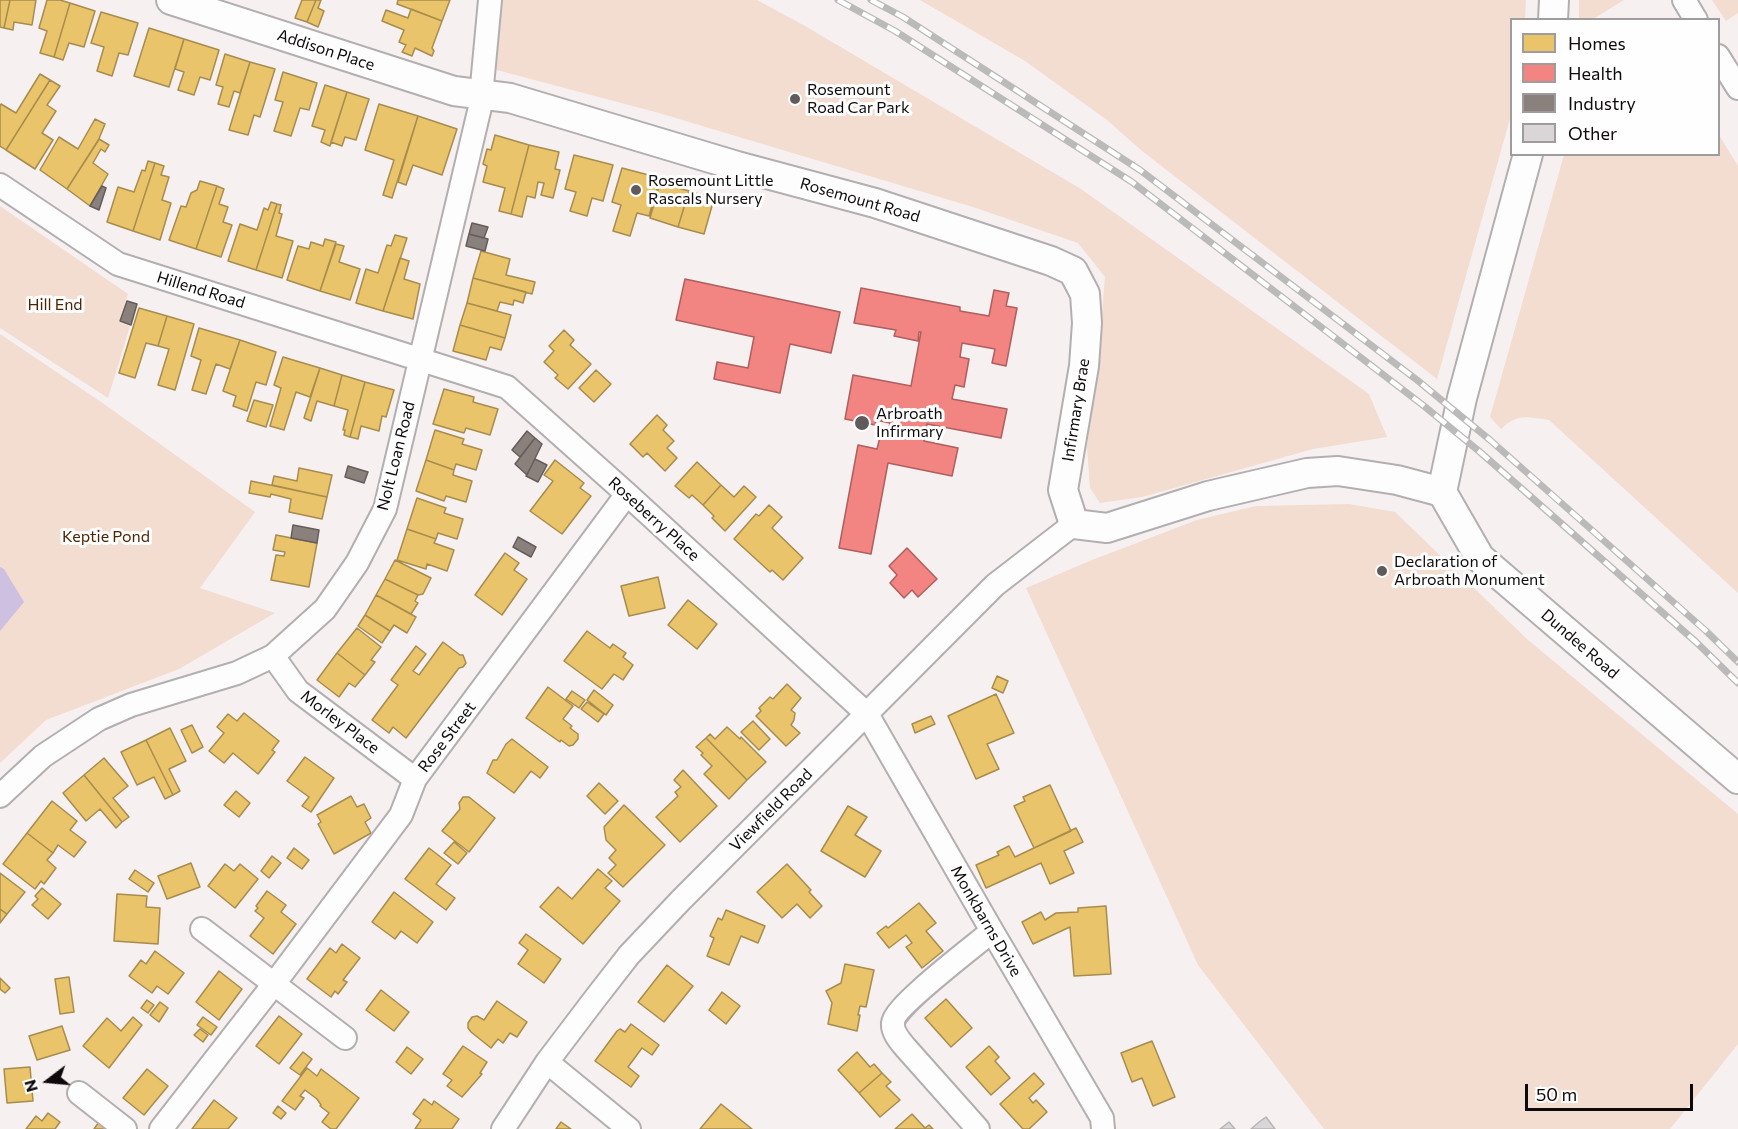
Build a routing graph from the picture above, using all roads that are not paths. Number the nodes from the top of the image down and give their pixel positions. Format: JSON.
{"nodes":[{"id":1,"x":171,"y":0,"type":"edge"},
{"id":2,"x":490,"y":0,"type":"edge"},
{"id":3,"x":1554,"y":0,"type":"edge"},
{"id":4,"x":1684,"y":0,"type":"edge"},
{"id":5,"x":1553,"y":18,"type":"edge"},
{"id":6,"x":1695,"y":18,"type":"edge"},
{"id":7,"x":1720,"y":58,"type":"edge"},
{"id":8,"x":1738,"y":88,"type":"edge"},
{"id":9,"x":482,"y":94,"type":"junction"},
{"id":10,"x":1527,"y":156,"type":"edge"},
{"id":11,"x":0,"y":185,"type":"edge"},
{"id":12,"x":1084,"y":294,"type":"joint"},
{"id":13,"x":420,"y":358,"type":"junction"},
{"id":14,"x":1442,"y":492,"type":"junction"},
{"id":15,"x":627,"y":494,"type":"junction"},
{"id":16,"x":1074,"y":524,"type":"junction"},
{"id":17,"x":273,"y":656,"type":"junction"},
{"id":18,"x":867,"y":714,"type":"junction"},
{"id":19,"x":415,"y":779,"type":"junction"},
{"id":20,"x":1738,"y":779,"type":"edge"},
{"id":21,"x":0,"y":796,"type":"edge"},
{"id":22,"x":202,"y":929,"type":"dead end"},
{"id":23,"x":992,"y":931,"type":"junction"},
{"id":24,"x":274,"y":984,"type":"junction"},
{"id":25,"x":345,"y":1038,"type":"dead end"},
{"id":26,"x":547,"y":1062,"type":"junction"},
{"id":27,"x":79,"y":1093,"type":"dead end"},
{"id":28,"x":125,"y":1129,"type":"edge"},
{"id":29,"x":161,"y":1129,"type":"edge"},
{"id":30,"x":503,"y":1129,"type":"edge"},
{"id":31,"x":629,"y":1129,"type":"edge"},
{"id":32,"x":978,"y":1129,"type":"edge"},
{"id":33,"x":1103,"y":1129,"type":"edge"}],
"edges":[{"from":1,"to":9,"type":"main road","name":"Addison Place"},
{"from":2,"to":9,"type":"street","name":"Nolt Loan Road"},
{"from":3,"to":5,"type":"main road"},
{"from":4,"to":6,"type":"street"},
{"from":7,"to":8,"type":"street"},
{"from":9,"to":12,"type":"main road","name":"Rosemount Road"},
{"from":9,"to":13,"type":"street","name":"Nolt Loan Road"},
{"from":10,"to":14,"type":"main road"},
{"from":11,"to":13,"type":"street","name":"Hillend Road"},
{"from":12,"to":16,"type":"main road","name":"Infirmary Brae"},
{"from":13,"to":15,"type":"street","name":"Roseberry Place"},
{"from":13,"to":17,"type":"street","name":"Nolt Loan Road"},
{"from":14,"to":16,"type":"main road"},
{"from":14,"to":20,"type":"main road","name":"Dundee Road"},
{"from":15,"to":18,"type":"street","name":"Roseberry Place"},
{"from":15,"to":19,"type":"street","name":"Rose Street"},
{"from":16,"to":18,"type":"street","name":"Viewfield Road"},
{"from":17,"to":19,"type":"street","name":"Morley Place"},
{"from":17,"to":21,"type":"street","name":"Nolt Loan Road"},
{"from":18,"to":23,"type":"street","name":"Monkbarns Drive"},
{"from":18,"to":26,"type":"street","name":"Viewfield Road"},
{"from":19,"to":24,"type":"street","name":"Rose Street"},
{"from":22,"to":24,"type":"street"},
{"from":23,"to":32,"type":"street"},
{"from":23,"to":33,"type":"street","name":"Monkbarns Drive"},
{"from":24,"to":25,"type":"street"},
{"from":24,"to":29,"type":"street","name":"Rose Street"},
{"from":26,"to":30,"type":"street","name":"Viewfield Road"},
{"from":26,"to":31,"type":"street"},
{"from":27,"to":28,"type":"street"}]}
